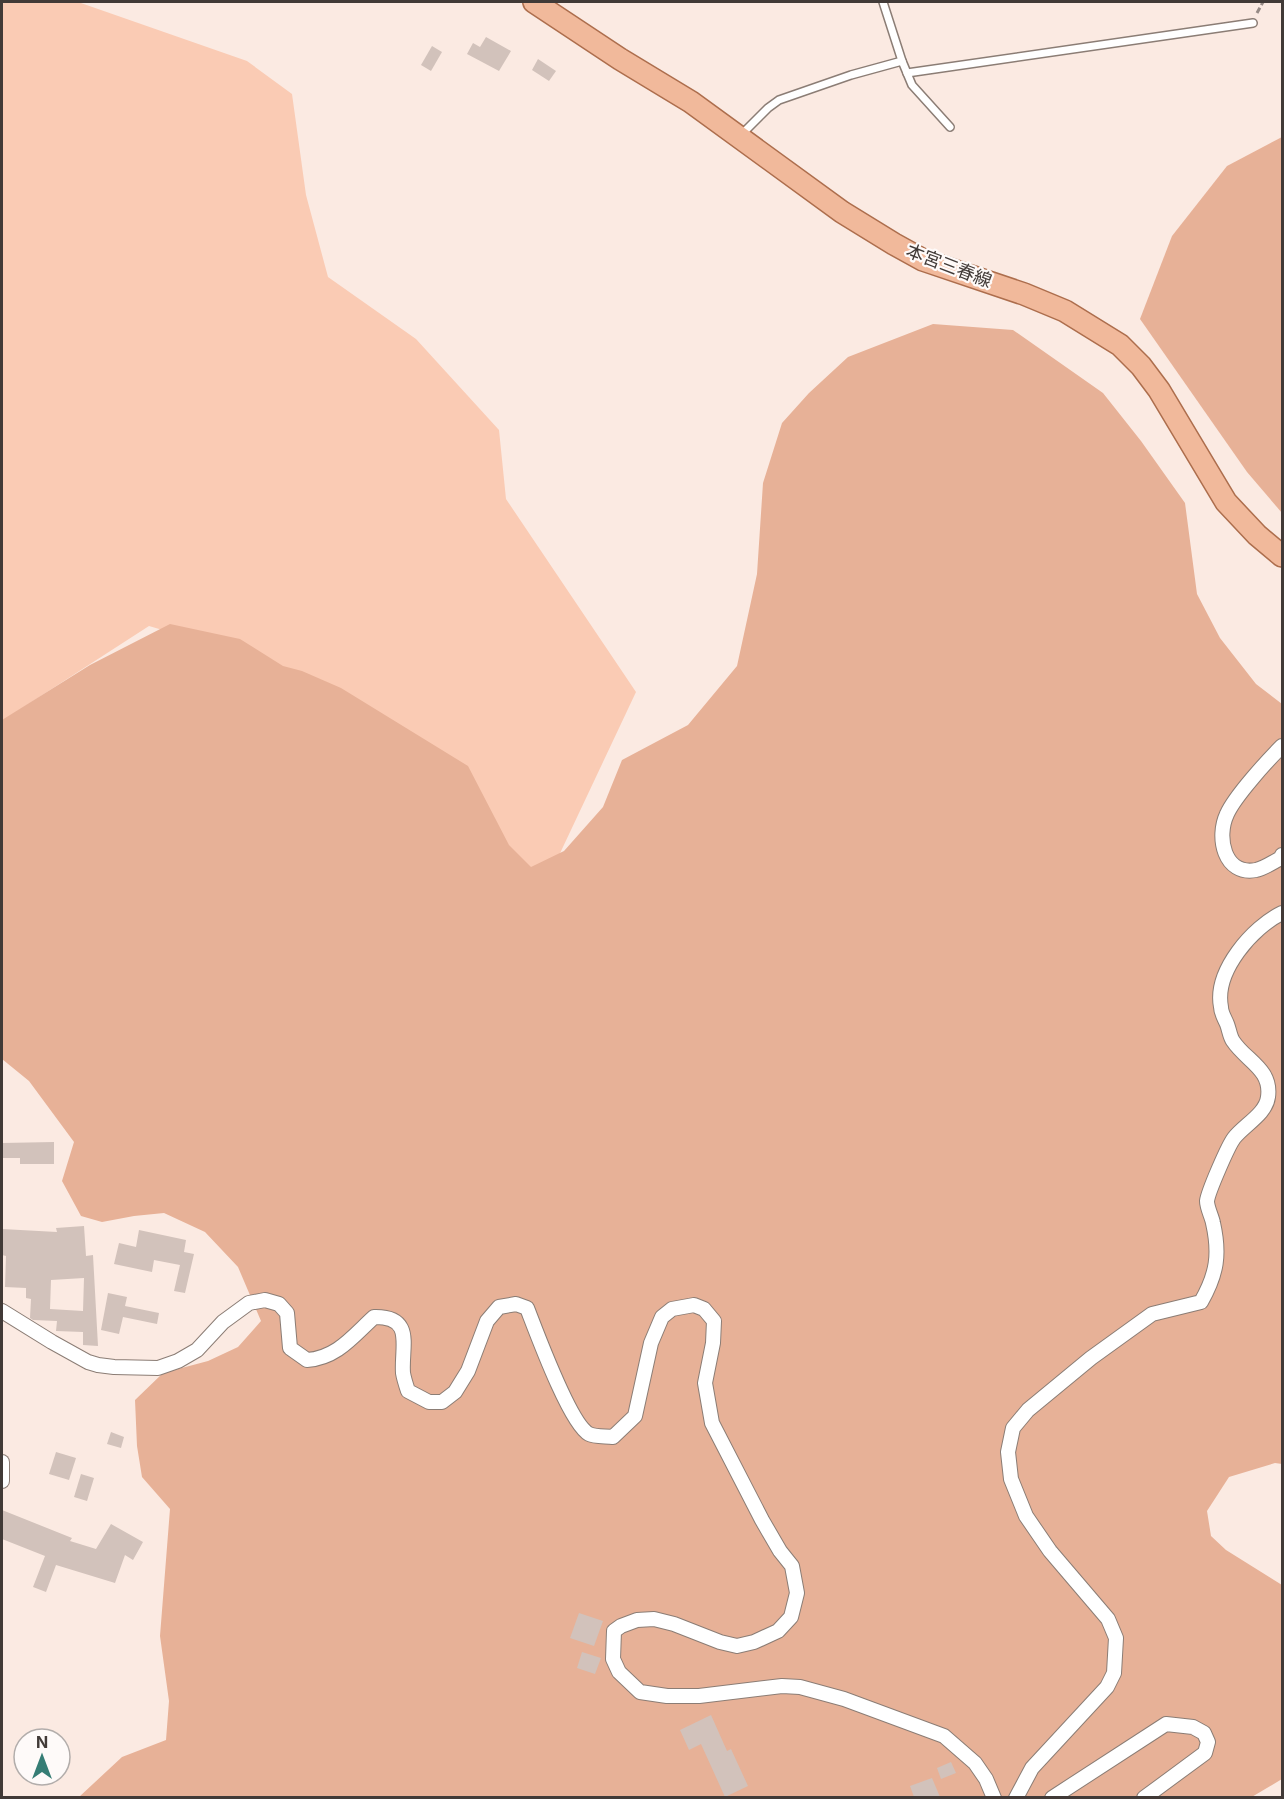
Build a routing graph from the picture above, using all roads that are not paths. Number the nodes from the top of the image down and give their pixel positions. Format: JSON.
{"nodes":[{"id":1,"x":534,"y":2,"type":"edge"},
{"id":2,"x":883,"y":2,"type":"edge"},
{"id":3,"x":1252,"y":23,"type":"dead end"},
{"id":4,"x":902,"y":61,"type":"junction"},
{"id":5,"x":907,"y":74,"type":"junction"},
{"id":6,"x":950,"y":127,"type":"dead end"},
{"id":7,"x":739,"y":138,"type":"junction"},
{"id":8,"x":1282,"y":556,"type":"edge"},
{"id":9,"x":1282,"y":746,"type":"edge"},
{"id":10,"x":1282,"y":855,"type":"edge"},
{"id":11,"x":1282,"y":913,"type":"edge"},
{"id":12,"x":2,"y":1311,"type":"edge"},
{"id":13,"x":2,"y":1462,"type":"edge"},
{"id":14,"x":2,"y":1481,"type":"edge"},
{"id":15,"x":994,"y":1797,"type":"edge"},
{"id":16,"x":1016,"y":1797,"type":"edge"},
{"id":17,"x":1052,"y":1797,"type":"edge"},
{"id":18,"x":1144,"y":1797,"type":"edge"}],
"edges":[{"from":1,"to":7,"type":"main road","name":"本宮三春線"},
{"from":2,"to":4,"type":"lane"},
{"from":3,"to":5,"type":"lane"},
{"from":4,"to":5,"type":"lane"},
{"from":4,"to":7,"type":"lane"},
{"from":5,"to":6,"type":"lane"},
{"from":7,"to":8,"type":"main road","name":"本宮三春線"},
{"from":9,"to":10,"type":"street"},
{"from":11,"to":16,"type":"street"},
{"from":12,"to":15,"type":"street"},
{"from":13,"to":14,"type":"street"},
{"from":17,"to":18,"type":"street"}]}
